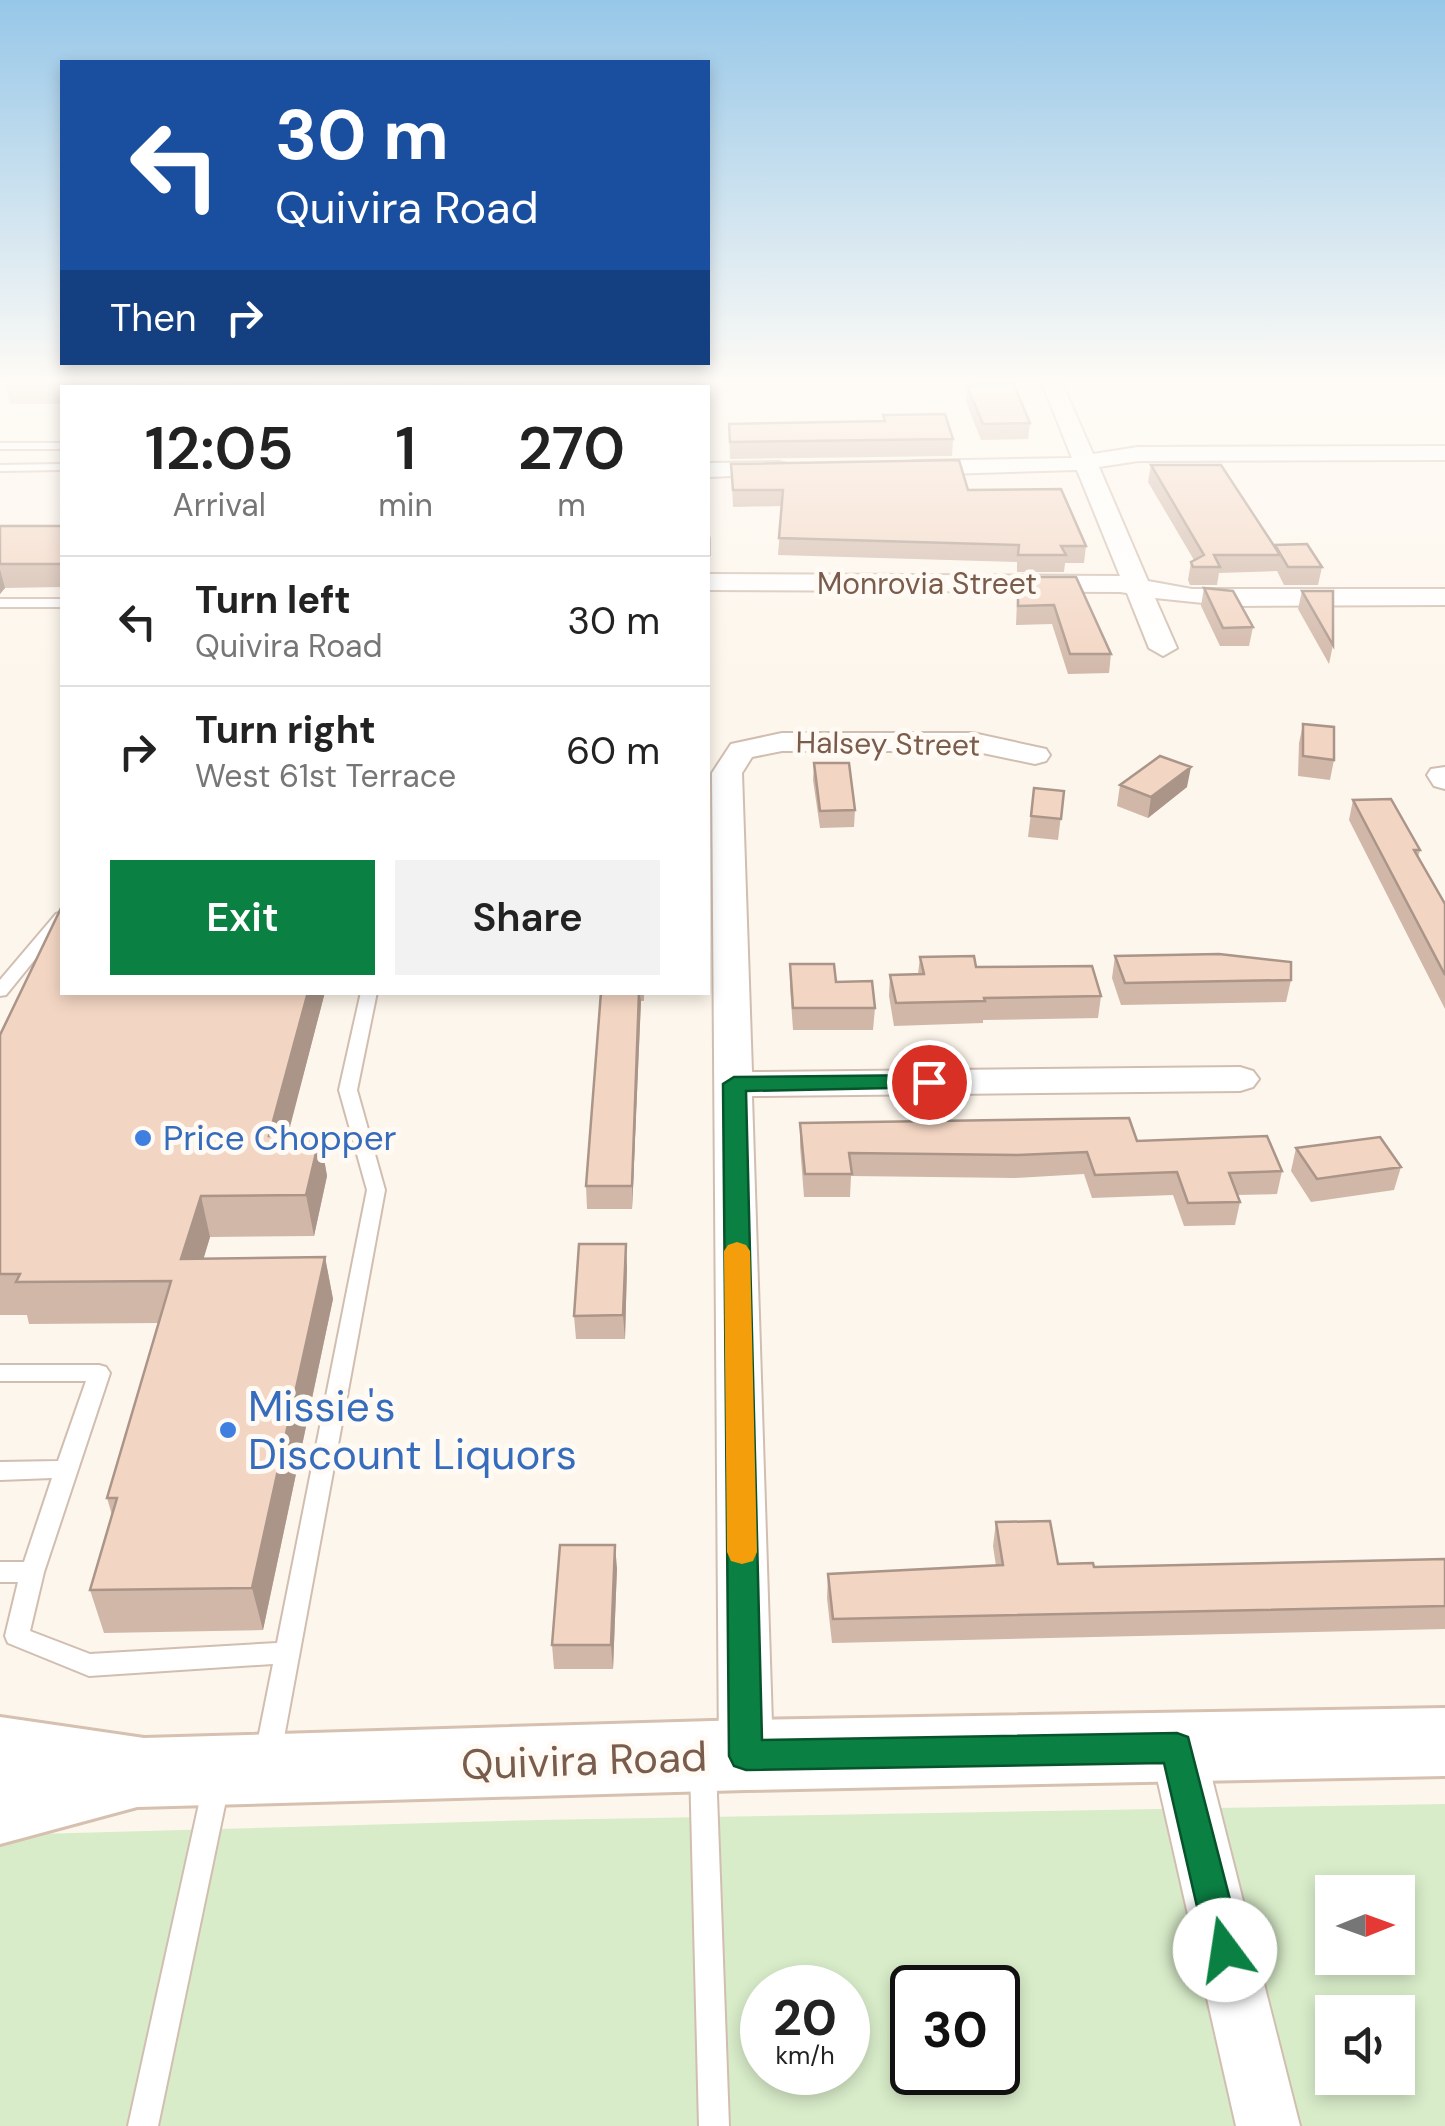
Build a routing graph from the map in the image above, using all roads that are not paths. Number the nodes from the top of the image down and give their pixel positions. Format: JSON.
{"nodes":[{"id":1,"x":1096,"y":482,"type":"edge"},
{"id":2,"x":710,"y":582,"type":"edge"},
{"id":3,"x":1142,"y":590,"type":"junction"},
{"id":4,"x":1445,"y":597,"type":"edge"},
{"id":5,"x":0,"y":603,"type":"edge"},
{"id":6,"x":60,"y":603,"type":"edge"},
{"id":7,"x":1163,"y":648,"type":"dead end"},
{"id":8,"x":1035,"y":755,"type":"dead end"},
{"id":9,"x":60,"y":919,"type":"edge"},
{"id":10,"x":0,"y":991,"type":"edge"},
{"id":11,"x":368,"y":995,"type":"edge"},
{"id":12,"x":1240,"y":1079,"type":"dead end"},
{"id":13,"x":734,"y":1084,"type":"junction"},
{"id":14,"x":0,"y":1373,"type":"edge"},
{"id":15,"x":67,"y":1469,"type":"junction"},
{"id":16,"x":0,"y":1471,"type":"edge"},
{"id":17,"x":0,"y":1572,"type":"edge"},
{"id":18,"x":32,"y":1572,"type":"junction"},
{"id":19,"x":287,"y":1653,"type":"junction"},
{"id":20,"x":1445,"y":1742,"type":"edge"},
{"id":21,"x":1177,"y":1748,"type":"junction"},
{"id":22,"x":0,"y":1751,"type":"edge"},
{"id":23,"x":724,"y":1756,"type":"junction"},
{"id":24,"x":242,"y":1770,"type":"junction"},
{"id":25,"x":144,"y":1773,"type":"junction"},
{"id":26,"x":0,"y":1808,"type":"edge"},
{"id":27,"x":143,"y":2126,"type":"edge"},
{"id":28,"x":714,"y":2126,"type":"edge"},
{"id":29,"x":1268,"y":2126,"type":"edge"}],
"edges":[{"from":1,"to":3,"type":"street"},
{"from":2,"to":3,"type":"street","name":"Monrovia Street"},
{"from":3,"to":4,"type":"street","name":"Monrovia Street"},
{"from":3,"to":7,"type":"street"},
{"from":5,"to":6,"type":"lane"},
{"from":8,"to":13,"type":"street","name":"Halsey Street"},
{"from":9,"to":10,"type":"lane"},
{"from":11,"to":19,"type":"lane"},
{"from":12,"to":13,"type":"street"},
{"from":13,"to":23,"type":"street"},
{"from":14,"to":15,"type":"lane"},
{"from":15,"to":16,"type":"lane"},
{"from":15,"to":18,"type":"lane"},
{"from":17,"to":18,"type":"lane"},
{"from":18,"to":19,"type":"lane"},
{"from":19,"to":24,"type":"lane"},
{"from":20,"to":21,"type":"main road","name":"Quivira Road"},
{"from":21,"to":23,"type":"main road","name":"Quivira Road"},
{"from":21,"to":29,"type":"street"},
{"from":22,"to":25,"type":"main road","name":"Quivira Road"},
{"from":23,"to":24,"type":"main road","name":"Quivira Road"},
{"from":23,"to":28,"type":"lane"},
{"from":24,"to":25,"type":"main road","name":"Quivira Road"},
{"from":24,"to":27,"type":"lane"},
{"from":25,"to":26,"type":"main road","name":"Quivira Road"}]}
